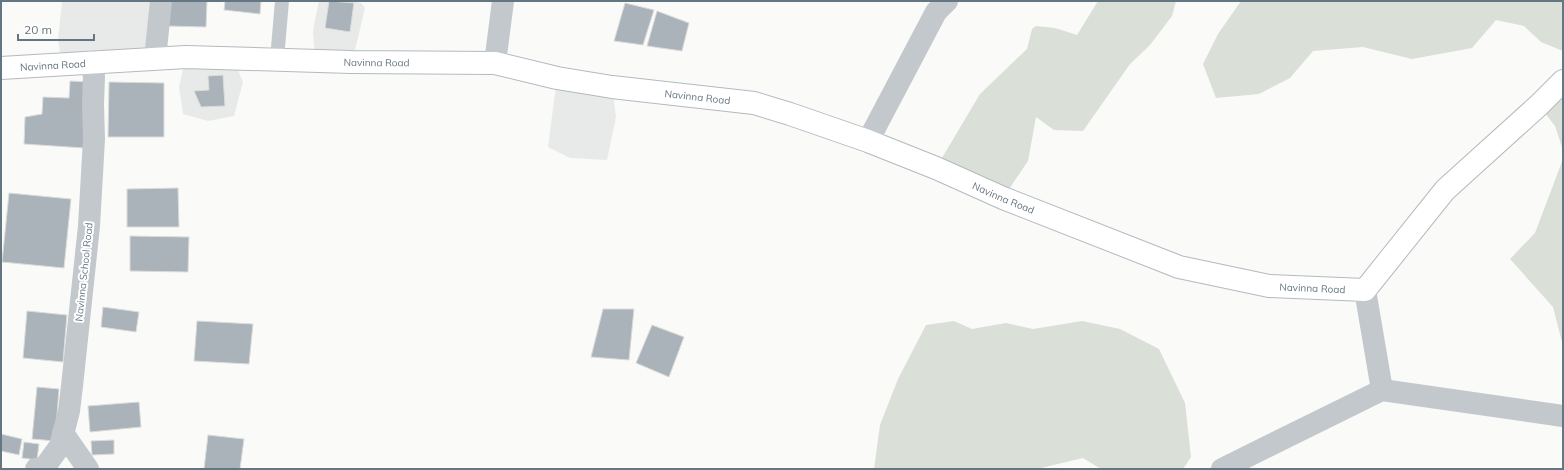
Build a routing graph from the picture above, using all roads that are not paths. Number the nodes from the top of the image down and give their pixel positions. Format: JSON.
{"nodes":[{"id":1,"x":161,"y":1,"type":"edge"},
{"id":2,"x":282,"y":1,"type":"edge"},
{"id":3,"x":503,"y":1,"type":"edge"},
{"id":4,"x":946,"y":1,"type":"edge"},
{"id":5,"x":155,"y":59,"type":"junction"},
{"id":6,"x":277,"y":59,"type":"junction"},
{"id":7,"x":90,"y":62,"type":"junction"},
{"id":8,"x":494,"y":63,"type":"junction"},
{"id":9,"x":1,"y":68,"type":"edge"},
{"id":10,"x":1563,"y":81,"type":"edge"},
{"id":11,"x":868,"y":141,"type":"junction"},
{"id":12,"x":1365,"y":290,"type":"junction"},
{"id":13,"x":1382,"y":390,"type":"junction"},
{"id":14,"x":1563,"y":416,"type":"edge"},
{"id":15,"x":64,"y":433,"type":"junction"},
{"id":16,"x":36,"y":469,"type":"edge"},
{"id":17,"x":88,"y":469,"type":"edge"},
{"id":18,"x":1222,"y":469,"type":"edge"}],
"edges":[{"from":1,"to":5,"type":"street"},
{"from":2,"to":6,"type":"lane"},
{"from":3,"to":8,"type":"street"},
{"from":4,"to":11,"type":"street"},
{"from":5,"to":6,"type":"street","name":"Navinna Road"},
{"from":5,"to":7,"type":"street","name":"Navinna Road"},
{"from":6,"to":8,"type":"street","name":"Navinna Road"},
{"from":7,"to":9,"type":"street","name":"Navinna Road"},
{"from":7,"to":15,"type":"street","name":"Navinna School Road"},
{"from":8,"to":11,"type":"street","name":"Navinna Road"},
{"from":10,"to":12,"type":"street"},
{"from":11,"to":12,"type":"street","name":"Navinna Road"},
{"from":12,"to":13,"type":"street"},
{"from":13,"to":14,"type":"street"},
{"from":13,"to":18,"type":"street"},
{"from":15,"to":16,"type":"street","name":"Navinna School Road"},
{"from":15,"to":17,"type":"street"}]}
